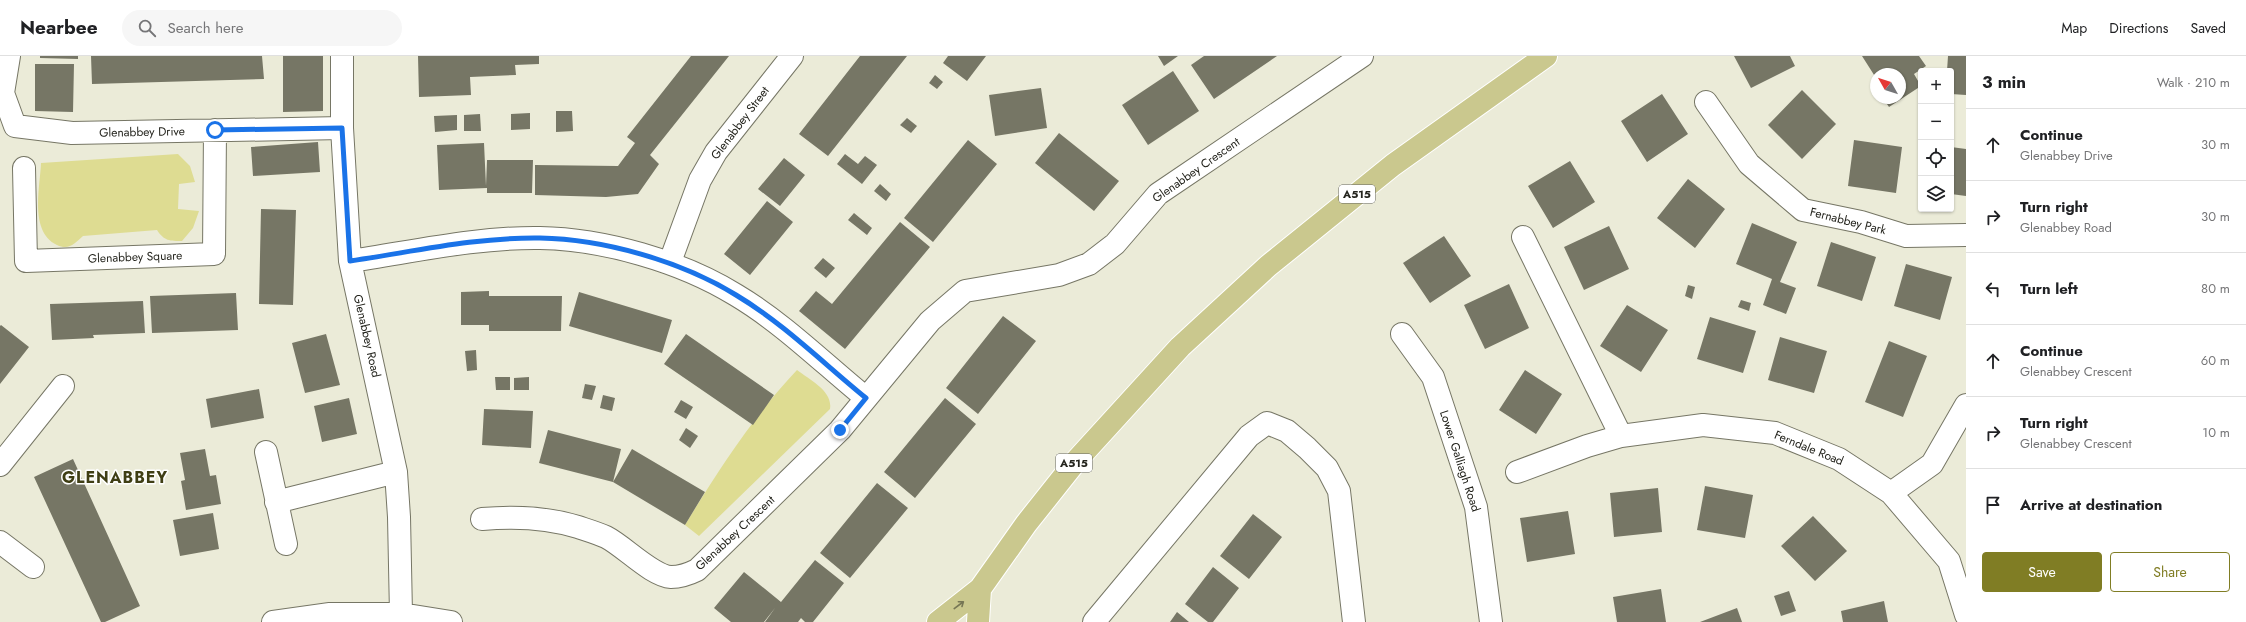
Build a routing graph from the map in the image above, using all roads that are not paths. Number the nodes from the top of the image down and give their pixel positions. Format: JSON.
{"nodes":[{"id":1,"x":8,"y":56,"type":"edge"},
{"id":2,"x":342,"y":56,"type":"edge"},
{"id":3,"x":792,"y":56,"type":"edge"},
{"id":4,"x":1362,"y":56,"type":"edge"},
{"id":5,"x":1546,"y":56,"type":"edge"},
{"id":6,"x":1706,"y":102,"type":"dead end"},
{"id":7,"x":342,"y":128,"type":"junction"},
{"id":8,"x":215,"y":130,"type":"junction"},
{"id":9,"x":24,"y":168,"type":"dead end"},
{"id":10,"x":1966,"y":235,"type":"edge"},
{"id":11,"x":1523,"y":237,"type":"dead end"},
{"id":12,"x":350,"y":261,"type":"junction"},
{"id":13,"x":670,"y":262,"type":"junction"},
{"id":14,"x":1402,"y":334,"type":"dead end"},
{"id":15,"x":63,"y":386,"type":"dead end"},
{"id":16,"x":866,"y":398,"type":"junction"},
{"id":17,"x":1966,"y":405,"type":"edge"},
{"id":18,"x":1621,"y":436,"type":"junction"},
{"id":19,"x":266,"y":452,"type":"dead end"},
{"id":20,"x":0,"y":465,"type":"edge"},
{"id":21,"x":396,"y":472,"type":"junction"},
{"id":22,"x":1517,"y":472,"type":"dead end"},
{"id":23,"x":1891,"y":493,"type":"junction"},
{"id":24,"x":276,"y":502,"type":"junction"},
{"id":25,"x":482,"y":519,"type":"dead end"},
{"id":26,"x":0,"y":542,"type":"edge"},
{"id":27,"x":286,"y":544,"type":"dead end"},
{"id":28,"x":33,"y":567,"type":"dead end"},
{"id":29,"x":980,"y":589,"type":"junction"},
{"id":30,"x":401,"y":614,"type":"junction"},
{"id":31,"x":1966,"y":615,"type":"edge"},
{"id":32,"x":273,"y":622,"type":"edge"},
{"id":33,"x":451,"y":622,"type":"edge"},
{"id":34,"x":938,"y":622,"type":"edge"},
{"id":35,"x":978,"y":622,"type":"edge"},
{"id":36,"x":1094,"y":622,"type":"edge"},
{"id":37,"x":1354,"y":622,"type":"edge"},
{"id":38,"x":1491,"y":622,"type":"edge"}],
"edges":[{"from":1,"to":8,"type":"street","name":"Glenabbey Drive"},
{"from":2,"to":7,"type":"street","name":"Glenabbey Road"},
{"from":3,"to":13,"type":"street","name":"Glenabbey Street"},
{"from":4,"to":16,"type":"street","name":"Glenabbey Crescent"},
{"from":5,"to":29,"type":"highway","number":"A515"},
{"from":6,"to":10,"type":"street","name":"Fernabbey Park"},
{"from":7,"to":8,"type":"street","name":"Glenabbey Drive"},
{"from":7,"to":12,"type":"street","name":"Glenabbey Road"},
{"from":8,"to":9,"type":"street","name":"Glenabbey Square"},
{"from":11,"to":18,"type":"street"},
{"from":12,"to":13,"type":"street"},
{"from":12,"to":21,"type":"street","name":"Glenabbey Road"},
{"from":13,"to":16,"type":"street"},
{"from":14,"to":38,"type":"street","name":"Lower Galliagh Road"},
{"from":15,"to":20,"type":"street"},
{"from":16,"to":25,"type":"street","name":"Glenabbey Crescent"},
{"from":17,"to":23,"type":"street"},
{"from":18,"to":22,"type":"street","name":"Ferndale Road"},
{"from":18,"to":23,"type":"street","name":"Ferndale Road"},
{"from":19,"to":24,"type":"street"},
{"from":21,"to":24,"type":"street"},
{"from":21,"to":30,"type":"street","name":"Glenabbey Road"},
{"from":23,"to":31,"type":"street","name":"Ferndale Road"},
{"from":24,"to":27,"type":"street"},
{"from":26,"to":28,"type":"street"},
{"from":34,"to":29,"type":"highway","number":"A515","one_way":true},
{"from":29,"to":35,"type":"highway"},
{"from":30,"to":32,"type":"street"},
{"from":30,"to":33,"type":"street"},
{"from":36,"to":37,"type":"street"}]}
